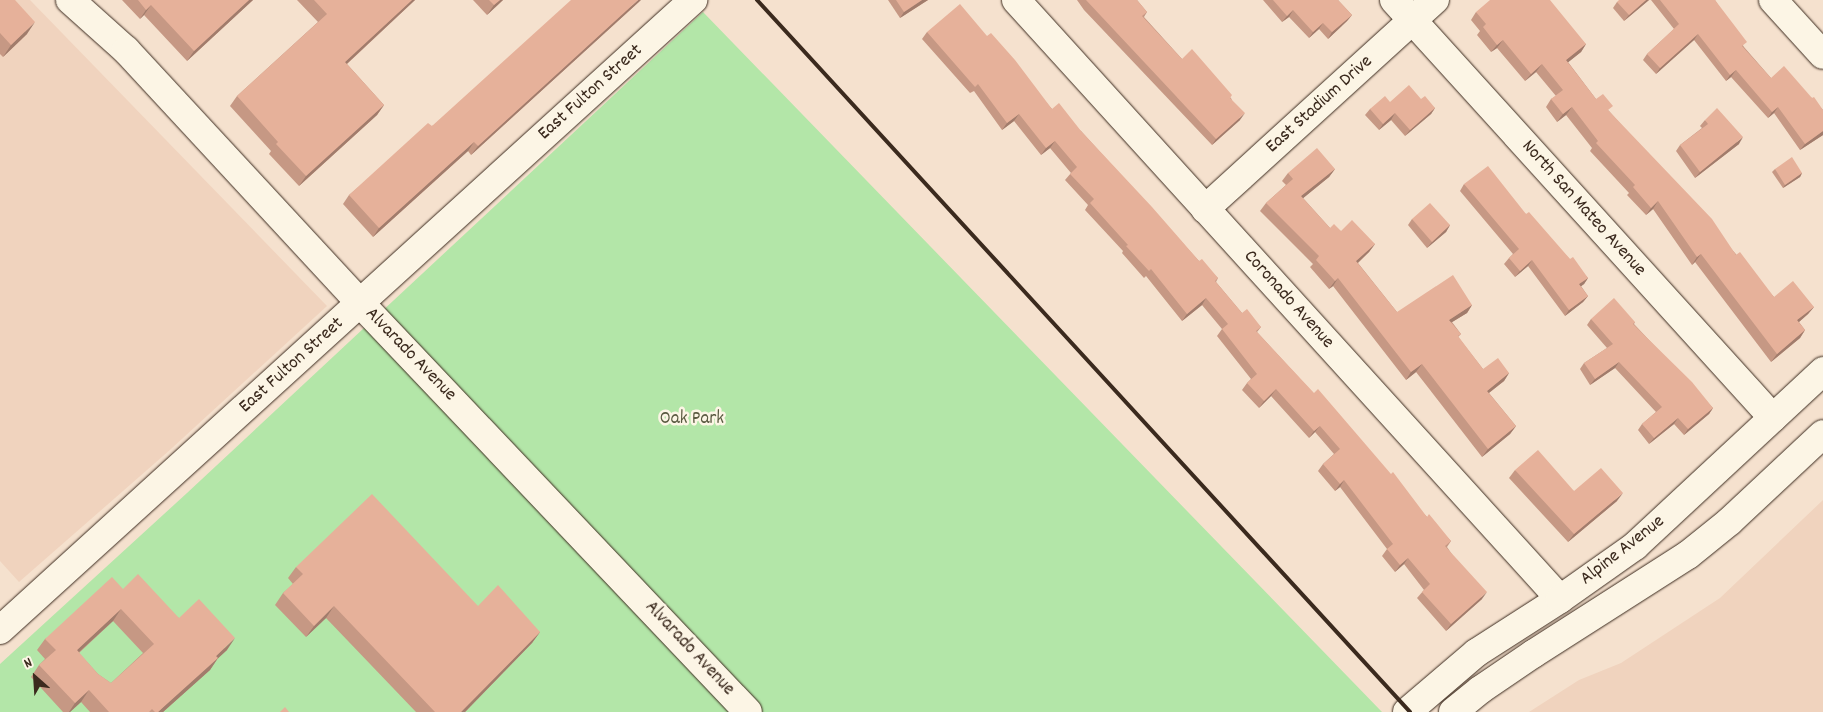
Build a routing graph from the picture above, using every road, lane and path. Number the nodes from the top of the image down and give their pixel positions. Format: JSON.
{"nodes":[{"id":1,"x":70,"y":0,"type":"edge"},
{"id":2,"x":693,"y":0,"type":"edge"},
{"id":3,"x":1016,"y":0,"type":"edge"},
{"id":4,"x":1394,"y":0,"type":"edge"},
{"id":5,"x":1435,"y":0,"type":"edge"},
{"id":6,"x":1773,"y":0,"type":"edge"},
{"id":7,"x":1412,"y":21,"type":"junction"},
{"id":8,"x":1823,"y":55,"type":"edge"},
{"id":9,"x":1205,"y":209,"type":"junction"},
{"id":10,"x":361,"y":304,"type":"junction"},
{"id":11,"x":1823,"y":371,"type":"edge"},
{"id":12,"x":1773,"y":418,"type":"junction"},
{"id":13,"x":1823,"y":434,"type":"edge"},
{"id":14,"x":1560,"y":599,"type":"junction"},
{"id":15,"x":0,"y":630,"type":"edge"},
{"id":16,"x":748,"y":712,"type":"edge"},
{"id":17,"x":1407,"y":712,"type":"edge"},
{"id":18,"x":1453,"y":712,"type":"edge"}],
"edges":[{"from":1,"to":10,"type":"street","name":"Alvarado Avenue"},
{"from":2,"to":10,"type":"street","name":"East Fulton Street"},
{"from":3,"to":9,"type":"street","name":"Coronado Avenue"},
{"from":4,"to":7,"type":"street","name":"North San Mateo Avenue"},
{"from":5,"to":7,"type":"street","name":"East Stadium Drive"},
{"from":6,"to":8,"type":"street"},
{"from":7,"to":9,"type":"street","name":"East Stadium Drive"},
{"from":7,"to":12,"type":"street","name":"North San Mateo Avenue"},
{"from":9,"to":14,"type":"street","name":"Coronado Avenue"},
{"from":10,"to":15,"type":"street","name":"East Fulton Street"},
{"from":10,"to":16,"type":"street","name":"Alvarado Avenue"},
{"from":11,"to":12,"type":"street","name":"Alpine Avenue"},
{"from":12,"to":14,"type":"street","name":"Alpine Avenue"},
{"from":13,"to":18,"type":"street","name":"Alpine Avenue"},
{"from":14,"to":17,"type":"street","name":"Alpine Avenue"}]}
